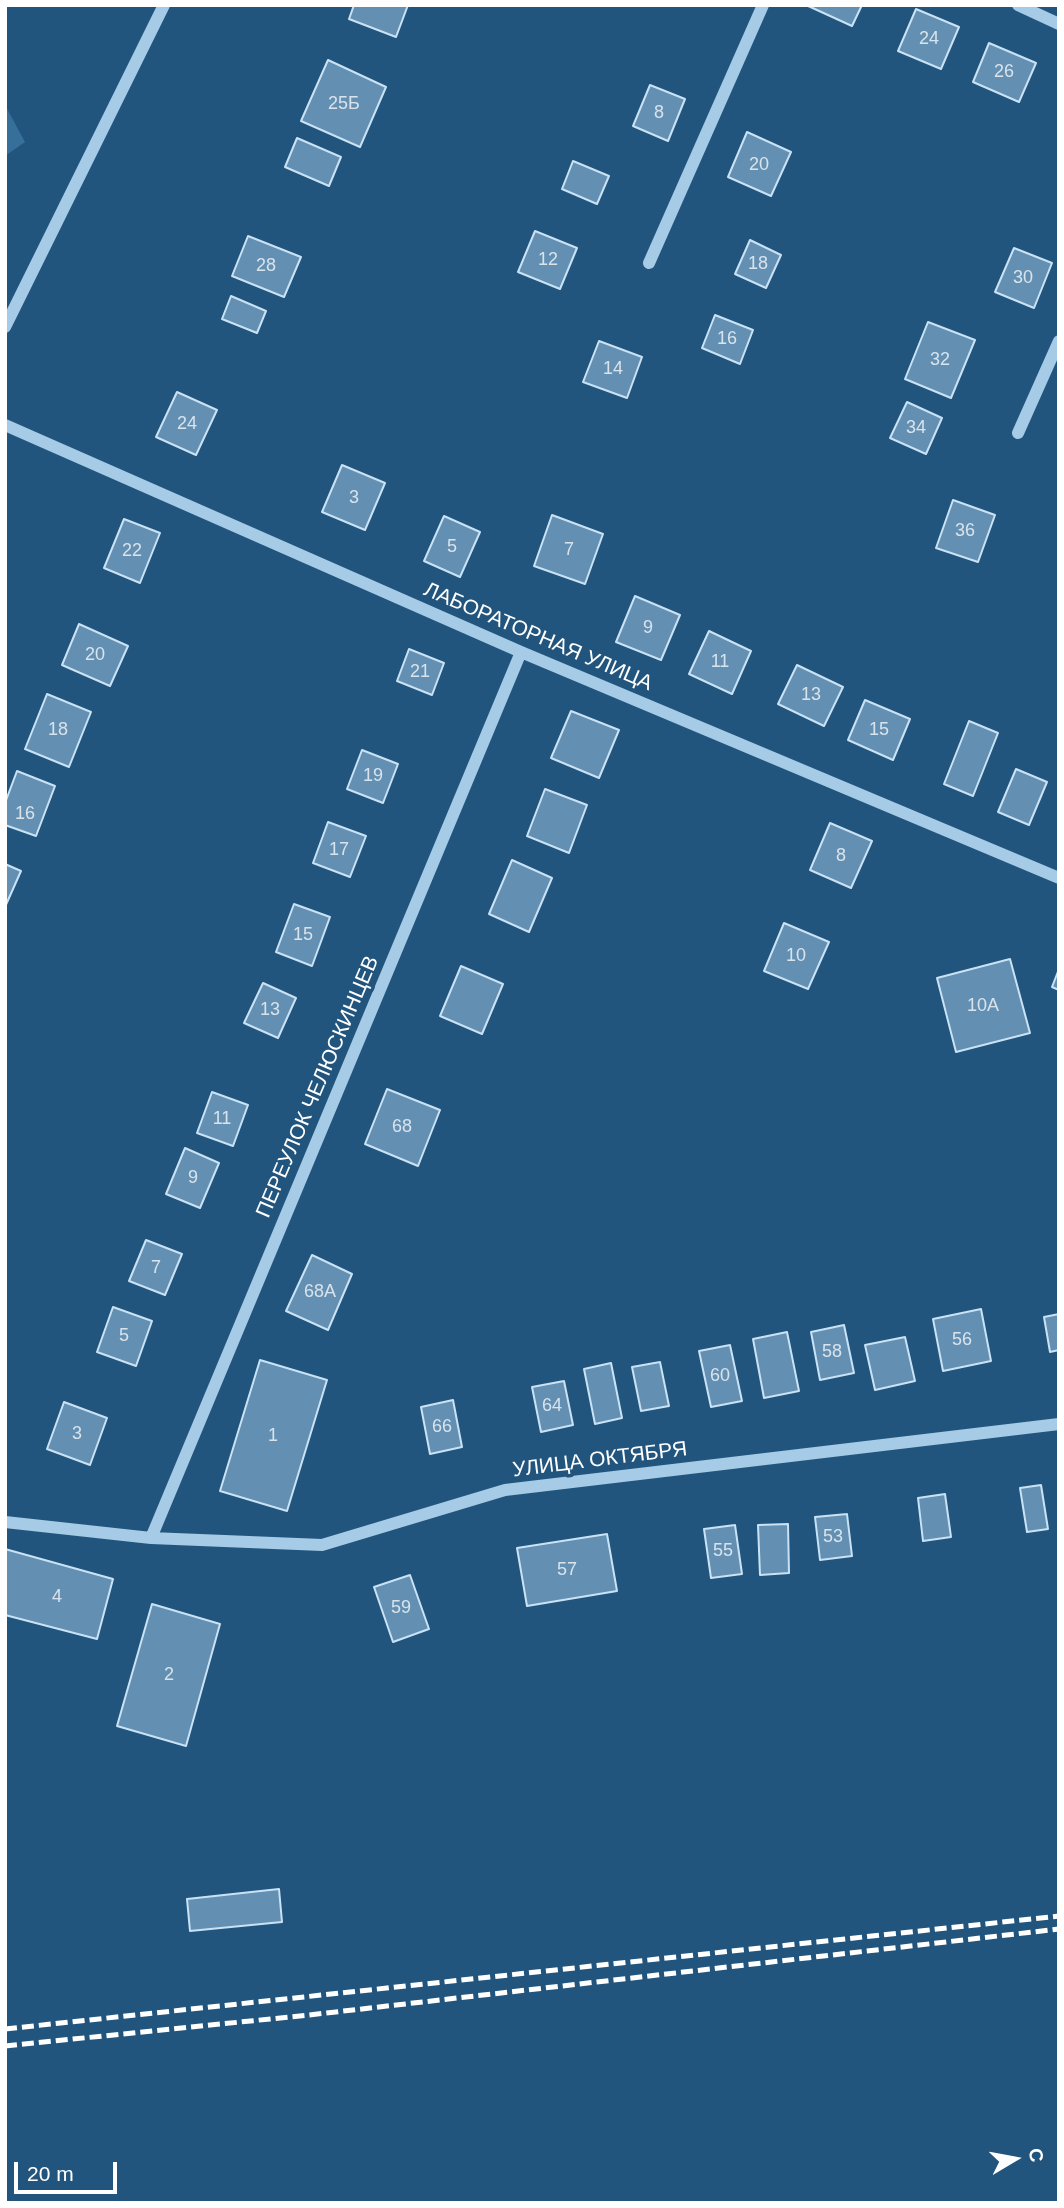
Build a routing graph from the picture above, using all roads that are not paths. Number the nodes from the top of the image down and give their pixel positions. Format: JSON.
{"nodes":[{"id":1,"x":164,"y":5,"type":"edge"},
{"id":2,"x":763,"y":5,"type":"edge"},
{"id":3,"x":1018,"y":5,"type":"edge"},
{"id":4,"x":1059,"y":24,"type":"edge"},
{"id":5,"x":649,"y":263,"type":"dead end"},
{"id":6,"x":5,"y":327,"type":"edge"},
{"id":7,"x":1059,"y":341,"type":"edge"},
{"id":8,"x":5,"y":425,"type":"edge"},
{"id":9,"x":1018,"y":433,"type":"dead end"},
{"id":10,"x":521,"y":652,"type":"junction"},
{"id":11,"x":1059,"y":878,"type":"edge"},
{"id":12,"x":1059,"y":1424,"type":"edge"},
{"id":13,"x":5,"y":1522,"type":"edge"},
{"id":14,"x":151,"y":1538,"type":"junction"}],
"edges":[{"from":1,"to":6,"type":"street"},
{"from":2,"to":5,"type":"street"},
{"from":3,"to":4,"type":"street"},
{"from":7,"to":9,"type":"street"},
{"from":8,"to":10,"type":"street","name":"ЛАБОРАТОРНАЯ УЛИЦА"},
{"from":10,"to":11,"type":"street","name":"ЛАБОРАТОРНАЯ УЛИЦА"},
{"from":10,"to":14,"type":"street","name":"ПЕРЕУЛОК ЧЕЛЮСКИНЦЕВ"},
{"from":12,"to":14,"type":"street","name":"УЛИЦА ОКТЯБРЯ"},
{"from":13,"to":14,"type":"street","name":"УЛИЦА ОКТЯБРЯ"}]}
